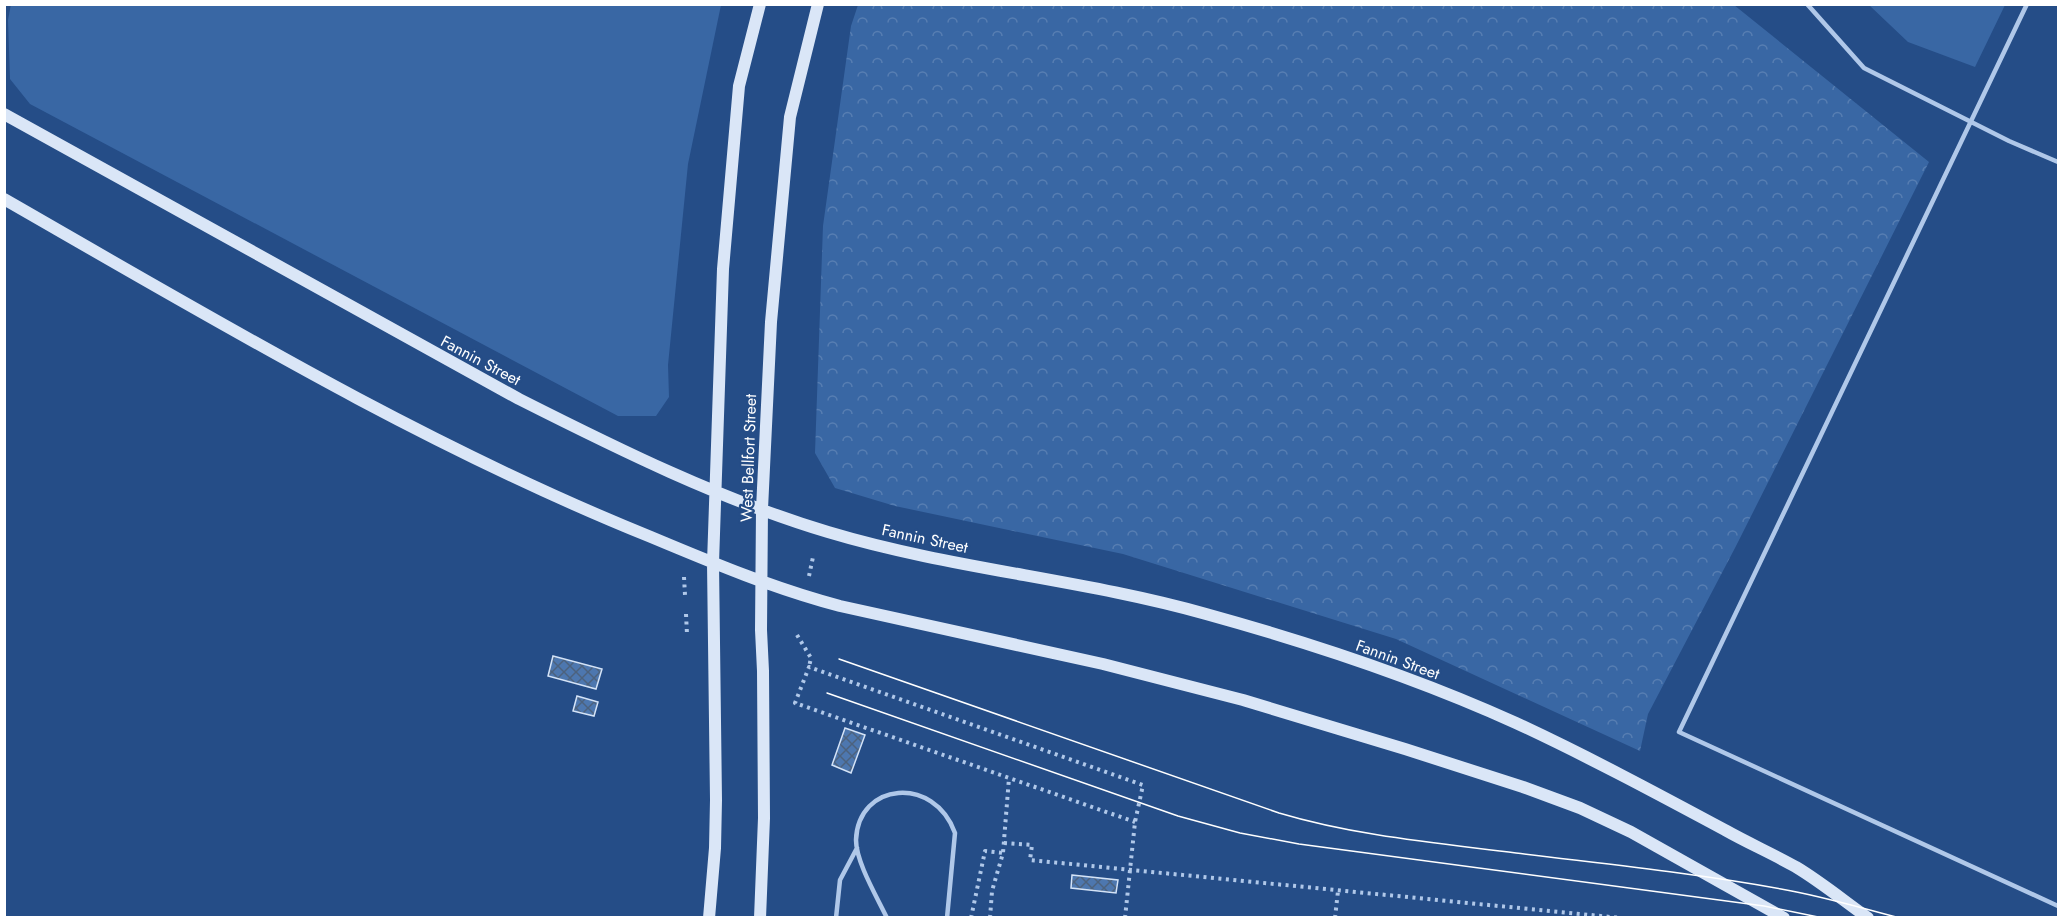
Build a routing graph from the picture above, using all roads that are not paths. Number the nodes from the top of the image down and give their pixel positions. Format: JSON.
{"nodes":[{"id":1,"x":760,"y":4,"type":"edge"},
{"id":2,"x":818,"y":4,"type":"edge"},
{"id":3,"x":1807,"y":4,"type":"edge"},
{"id":4,"x":2028,"y":4,"type":"edge"},
{"id":5,"x":4,"y":114,"type":"edge"},
{"id":6,"x":1972,"y":122,"type":"junction"},
{"id":7,"x":2058,"y":162,"type":"edge"},
{"id":8,"x":4,"y":200,"type":"edge"},
{"id":9,"x":715,"y":490,"type":"junction"},
{"id":10,"x":762,"y":509,"type":"junction"},
{"id":11,"x":713,"y":563,"type":"junction"},
{"id":12,"x":761,"y":581,"type":"junction"},
{"id":13,"x":857,"y":848,"type":"junction"},
{"id":14,"x":2058,"y":906,"type":"edge"},
{"id":15,"x":709,"y":918,"type":"edge"},
{"id":16,"x":760,"y":918,"type":"edge"},
{"id":17,"x":836,"y":918,"type":"edge"},
{"id":18,"x":886,"y":918,"type":"edge"},
{"id":19,"x":946,"y":918,"type":"edge"},
{"id":20,"x":1784,"y":918,"type":"edge"},
{"id":21,"x":1868,"y":918,"type":"edge"}],
"edges":[{"from":1,"to":9,"type":"main road","name":"West Bellfort Street"},
{"from":2,"to":10,"type":"main road","name":"West Bellfort Street"},
{"from":3,"to":6,"type":"lane"},
{"from":4,"to":6,"type":"lane"},
{"from":5,"to":9,"type":"main road","name":"Fannin Street"},
{"from":6,"to":7,"type":"lane"},
{"from":6,"to":14,"type":"lane"},
{"from":8,"to":11,"type":"main road"},
{"from":9,"to":10,"type":"main road","name":"Fannin Street"},
{"from":9,"to":11,"type":"main road","name":"West Bellfort Street"},
{"from":10,"to":12,"type":"main road","name":"West Bellfort Street"},
{"from":10,"to":21,"type":"main road","name":"Fannin Street"},
{"from":11,"to":12,"type":"main road"},
{"from":11,"to":15,"type":"main road","name":"West Bellfort Street"},
{"from":12,"to":16,"type":"main road","name":"West Bellfort Street"},
{"from":12,"to":20,"type":"main road"},
{"from":13,"to":17,"type":"lane"},
{"from":13,"to":18,"type":"lane"},
{"from":13,"to":19,"type":"lane"}]}
